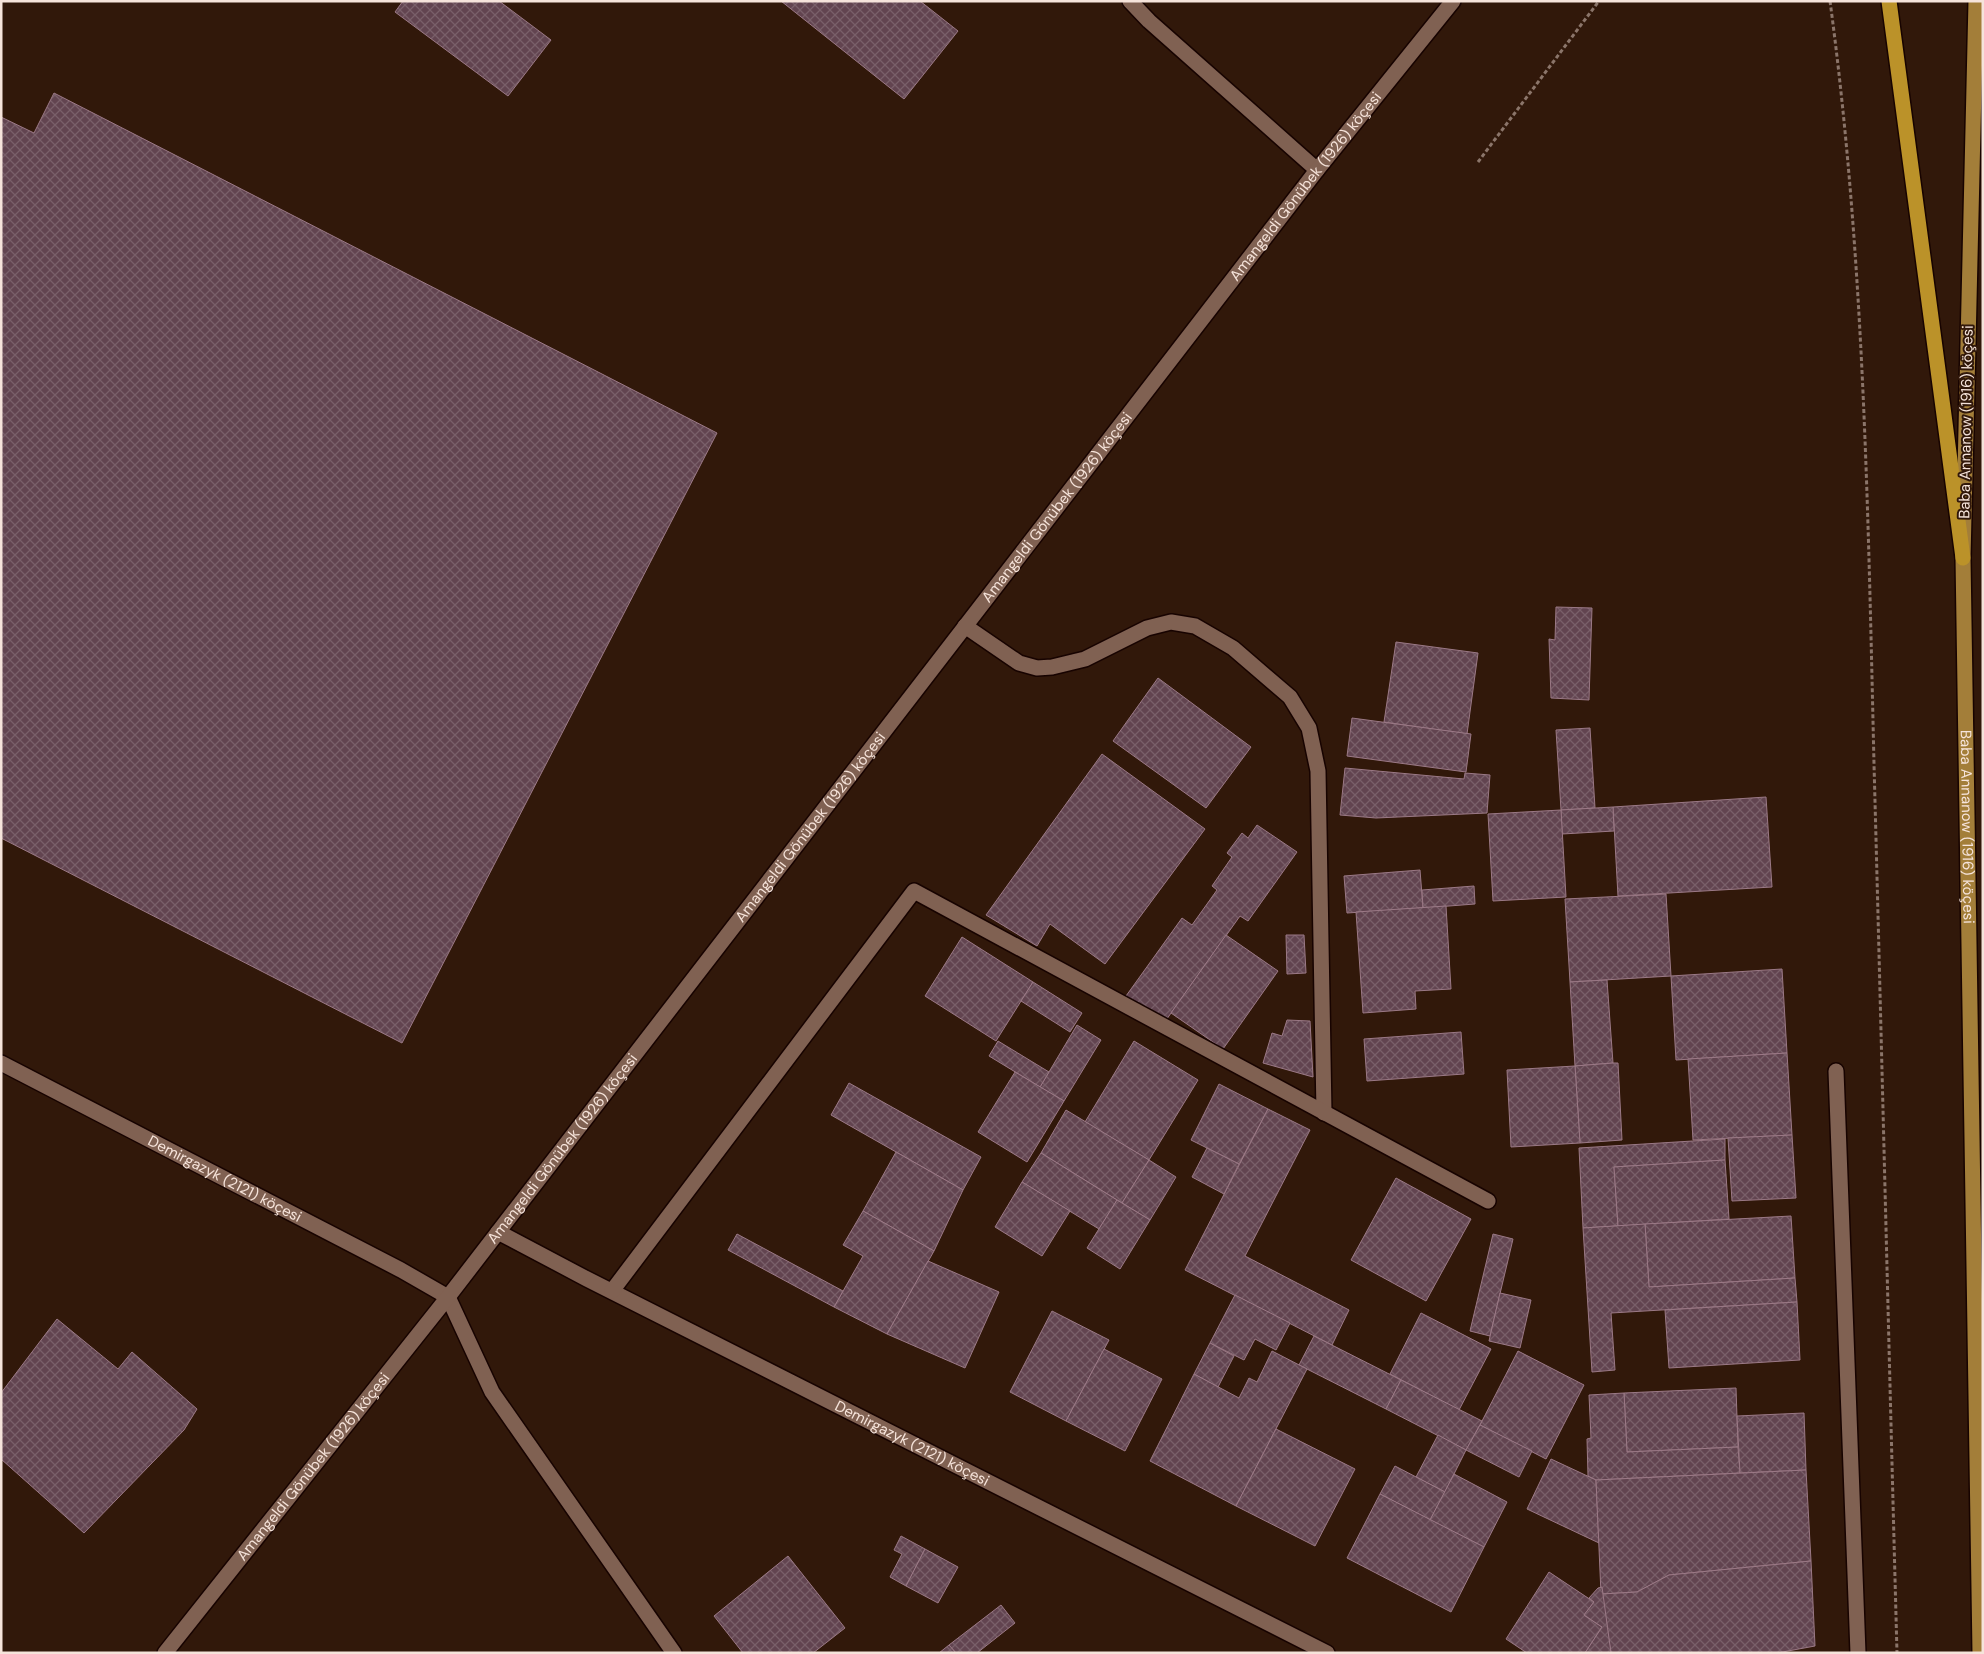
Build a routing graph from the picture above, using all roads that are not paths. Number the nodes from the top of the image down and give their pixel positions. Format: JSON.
{"nodes":[{"id":1,"x":1130,"y":1,"type":"edge"},
{"id":2,"x":1453,"y":1,"type":"edge"},
{"id":3,"x":1889,"y":1,"type":"edge"},
{"id":4,"x":1976,"y":1,"type":"edge"},
{"id":5,"x":1317,"y":170,"type":"junction"},
{"id":6,"x":1963,"y":558,"type":"junction"},
{"id":7,"x":965,"y":626,"type":"junction"},
{"id":8,"x":1,"y":1063,"type":"edge"},
{"id":9,"x":1836,"y":1071,"type":"dead end"},
{"id":10,"x":1324,"y":1113,"type":"junction"},
{"id":11,"x":1488,"y":1201,"type":"dead end"},
{"id":12,"x":498,"y":1232,"type":"junction"},
{"id":13,"x":612,"y":1291,"type":"junction"},
{"id":14,"x":448,"y":1297,"type":"junction"},
{"id":15,"x":165,"y":1653,"type":"edge"},
{"id":16,"x":674,"y":1653,"type":"edge"},
{"id":17,"x":1327,"y":1653,"type":"edge"},
{"id":18,"x":1858,"y":1653,"type":"edge"},
{"id":19,"x":1980,"y":1653,"type":"edge"}],
"edges":[{"from":1,"to":5,"type":"street"},
{"from":2,"to":5,"type":"street","name":"Amangeldi Gönübek (1926) köçesi"},
{"from":3,"to":6,"type":"highway"},
{"from":4,"to":6,"type":"main road","name":"Baba Annanow (1916) köçesi"},
{"from":5,"to":7,"type":"street","name":"Amangeldi Gönübek (1926) köçesi"},
{"from":6,"to":19,"type":"main road","name":"Baba Annanow (1916) köçesi"},
{"from":7,"to":10,"type":"street"},
{"from":7,"to":12,"type":"street","name":"Amangeldi Gönübek (1926) köçesi"},
{"from":8,"to":14,"type":"street","name":"Demirgazyk (2121) köçesi"},
{"from":9,"to":18,"type":"street"},
{"from":10,"to":11,"type":"street"},
{"from":10,"to":13,"type":"street"},
{"from":12,"to":13,"type":"street","name":"Demirgazyk (2121) köçesi"},
{"from":12,"to":14,"type":"street","name":"Amangeldi Gönübek (1926) köçesi"},
{"from":13,"to":17,"type":"street","name":"Demirgazyk (2121) köçesi"},
{"from":14,"to":15,"type":"street","name":"Amangeldi Gönübek (1926) köçesi"},
{"from":14,"to":16,"type":"street"}]}
